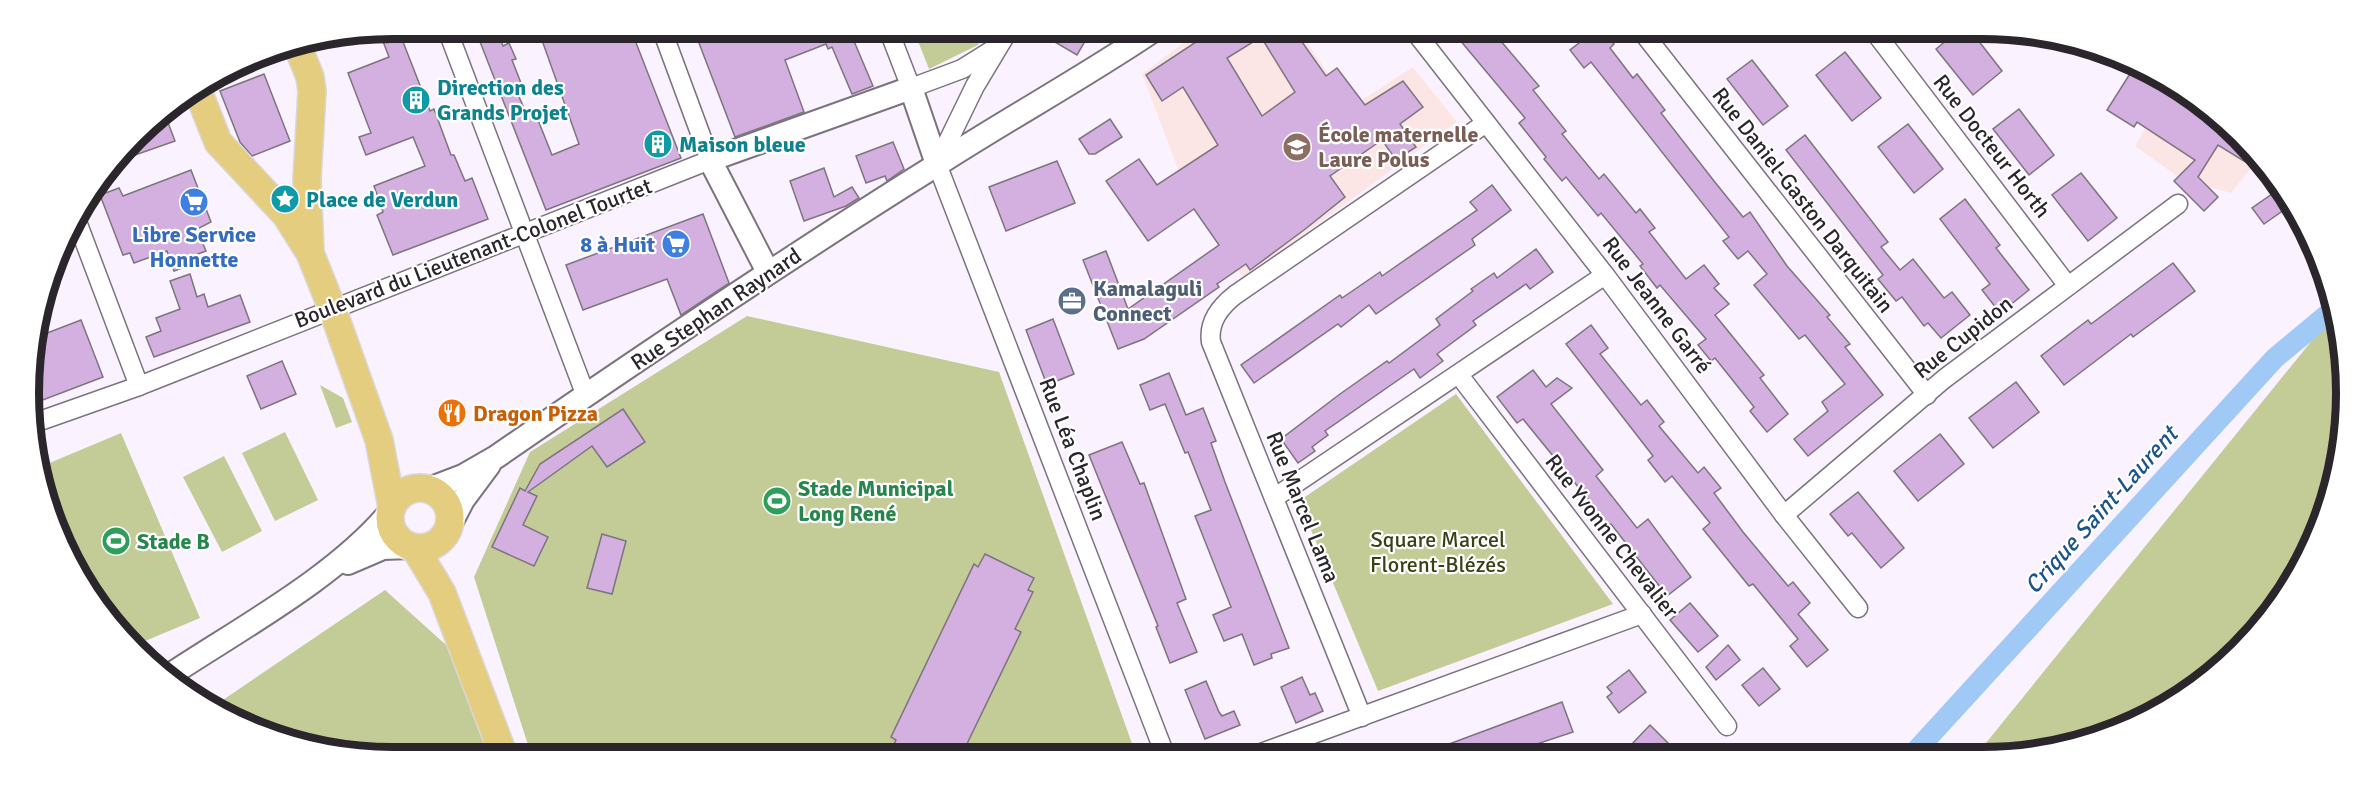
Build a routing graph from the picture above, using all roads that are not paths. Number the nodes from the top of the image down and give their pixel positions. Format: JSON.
{"nodes":[{"id":1,"x":451,"y":39,"type":"edge"},
{"id":2,"x":665,"y":39,"type":"edge"},
{"id":3,"x":892,"y":39,"type":"edge"},
{"id":4,"x":1003,"y":39,"type":"edge"},
{"id":5,"x":1003,"y":39,"type":"edge"},
{"id":6,"x":1141,"y":39,"type":"edge"},
{"id":7,"x":1421,"y":39,"type":"edge"},
{"id":8,"x":1648,"y":39,"type":"edge"},
{"id":9,"x":1880,"y":39,"type":"edge"},
{"id":10,"x":300,"y":51,"type":"edge"},
{"id":11,"x":911,"y":87,"type":"junction"},
{"id":12,"x":200,"y":96,"type":"edge"},
{"id":13,"x":1486,"y":123,"type":"junction"},
{"id":14,"x":710,"y":160,"type":"junction"},
{"id":15,"x":937,"y":164,"type":"junction"},
{"id":16,"x":2178,"y":204,"type":"dead end"},
{"id":17,"x":80,"y":229,"type":"edge"},
{"id":18,"x":525,"y":234,"type":"junction"},
{"id":19,"x":310,"y":253,"type":"junction"},
{"id":20,"x":768,"y":272,"type":"junction"},
{"id":21,"x":1605,"y":275,"type":"junction"},
{"id":22,"x":2068,"y":286,"type":"junction"},
{"id":23,"x":332,"y":308,"type":"junction"},
{"id":24,"x":1459,"y":375,"type":"junction"},
{"id":25,"x":139,"y":386,"type":"junction"},
{"id":26,"x":1927,"y":395,"type":"junction"},
{"id":27,"x":586,"y":396,"type":"junction"},
{"id":28,"x":40,"y":421,"type":"edge"},
{"id":29,"x":378,"y":440,"type":"junction"},
{"id":30,"x":496,"y":457,"type":"junction"},
{"id":31,"x":427,"y":488,"type":"junction"},
{"id":32,"x":1274,"y":498,"type":"junction"},
{"id":33,"x":391,"y":510,"type":"junction"},
{"id":34,"x":1784,"y":514,"type":"junction"},
{"id":35,"x":449,"y":528,"type":"junction"},
{"id":36,"x":413,"y":547,"type":"junction"},
{"id":37,"x":317,"y":578,"type":"junction"},
{"id":38,"x":1858,"y":608,"type":"dead end"},
{"id":39,"x":1642,"y":614,"type":"junction"},
{"id":40,"x":459,"y":633,"type":"junction"},
{"id":41,"x":175,"y":672,"type":"edge"},
{"id":42,"x":1362,"y":717,"type":"junction"},
{"id":43,"x":1727,"y":726,"type":"dead end"},
{"id":44,"x":501,"y":747,"type":"edge"},
{"id":45,"x":1162,"y":747,"type":"edge"},
{"id":46,"x":1278,"y":747,"type":"edge"}],
"edges":[{"from":1,"to":18,"type":"street"},
{"from":2,"to":14,"type":"street"},
{"from":3,"to":11,"type":"street"},
{"from":4,"to":11,"type":"street"},
{"from":5,"to":15,"type":"street"},
{"from":6,"to":15,"type":"street","name":"Rue Stephan Raynard"},
{"from":7,"to":13,"type":"street","name":"Rue Jeanne Garré"},
{"from":8,"to":26,"type":"street","name":"Rue Daniel-Gaston Darquitain"},
{"from":9,"to":22,"type":"street","name":"Rue Docteur Horth"},
{"from":10,"to":19,"type":"main road"},
{"from":11,"to":14,"type":"street","name":"Boulevard du Lieutenant-Colonel Tourtet"},
{"from":11,"to":15,"type":"street"},
{"from":12,"to":19,"type":"main road"},
{"from":13,"to":21,"type":"street","name":"Rue Jeanne Garré"},
{"from":13,"to":32,"type":"street","name":"Rue Marcel Lama"},
{"from":14,"to":18,"type":"street","name":"Boulevard du Lieutenant-Colonel Tourtet"},
{"from":14,"to":20,"type":"street"},
{"from":15,"to":20,"type":"street","name":"Rue Stephan Raynard"},
{"from":15,"to":45,"type":"street","name":"Rue Léa Chaplin"},
{"from":16,"to":22,"type":"street","name":"Rue Cupidon"},
{"from":17,"to":25,"type":"street"},
{"from":18,"to":23,"type":"street","name":"Boulevard du Lieutenant-Colonel Tourtet"},
{"from":18,"to":27,"type":"street"},
{"from":19,"to":23,"type":"main road"},
{"from":20,"to":27,"type":"street","name":"Rue Stephan Raynard"},
{"from":21,"to":24,"type":"street"},
{"from":21,"to":34,"type":"street","name":"Rue Jeanne Garré"},
{"from":22,"to":26,"type":"street","name":"Rue Cupidon"},
{"from":23,"to":25,"type":"street","name":"Boulevard du Lieutenant-Colonel Tourtet"},
{"from":23,"to":29,"type":"main road"},
{"from":24,"to":32,"type":"street"},
{"from":24,"to":39,"type":"street","name":"Rue Yvonne Chevalier"},
{"from":25,"to":28,"type":"street","name":"Boulevard du Lieutenant-Colonel Tourtet"},
{"from":26,"to":34,"type":"street","name":"Rue Cupidon"},
{"from":27,"to":30,"type":"street","name":"Rue Stephan Raynard"},
{"from":29,"to":31,"type":"main road"},
{"from":29,"to":33,"type":"main road"},
{"from":30,"to":31,"type":"street","name":"Rue Stephan Raynard"},
{"from":30,"to":35,"type":"street","name":"Rue Stephan Raynard"},
{"from":31,"to":33,"type":"main road"},
{"from":31,"to":35,"type":"main road"},
{"from":32,"to":42,"type":"street","name":"Rue Marcel Lama"},
{"from":33,"to":36,"type":"main road"},
{"from":33,"to":37,"type":"street"},
{"from":34,"to":38,"type":"street","name":"Rue Jeanne Garré"},
{"from":35,"to":36,"type":"main road"},
{"from":35,"to":40,"type":"main road"},
{"from":36,"to":37,"type":"street"},
{"from":36,"to":40,"type":"main road"},
{"from":37,"to":41,"type":"street"},
{"from":39,"to":42,"type":"street"},
{"from":39,"to":43,"type":"street","name":"Rue Yvonne Chevalier"},
{"from":40,"to":44,"type":"main road"},
{"from":42,"to":46,"type":"street"}]}
